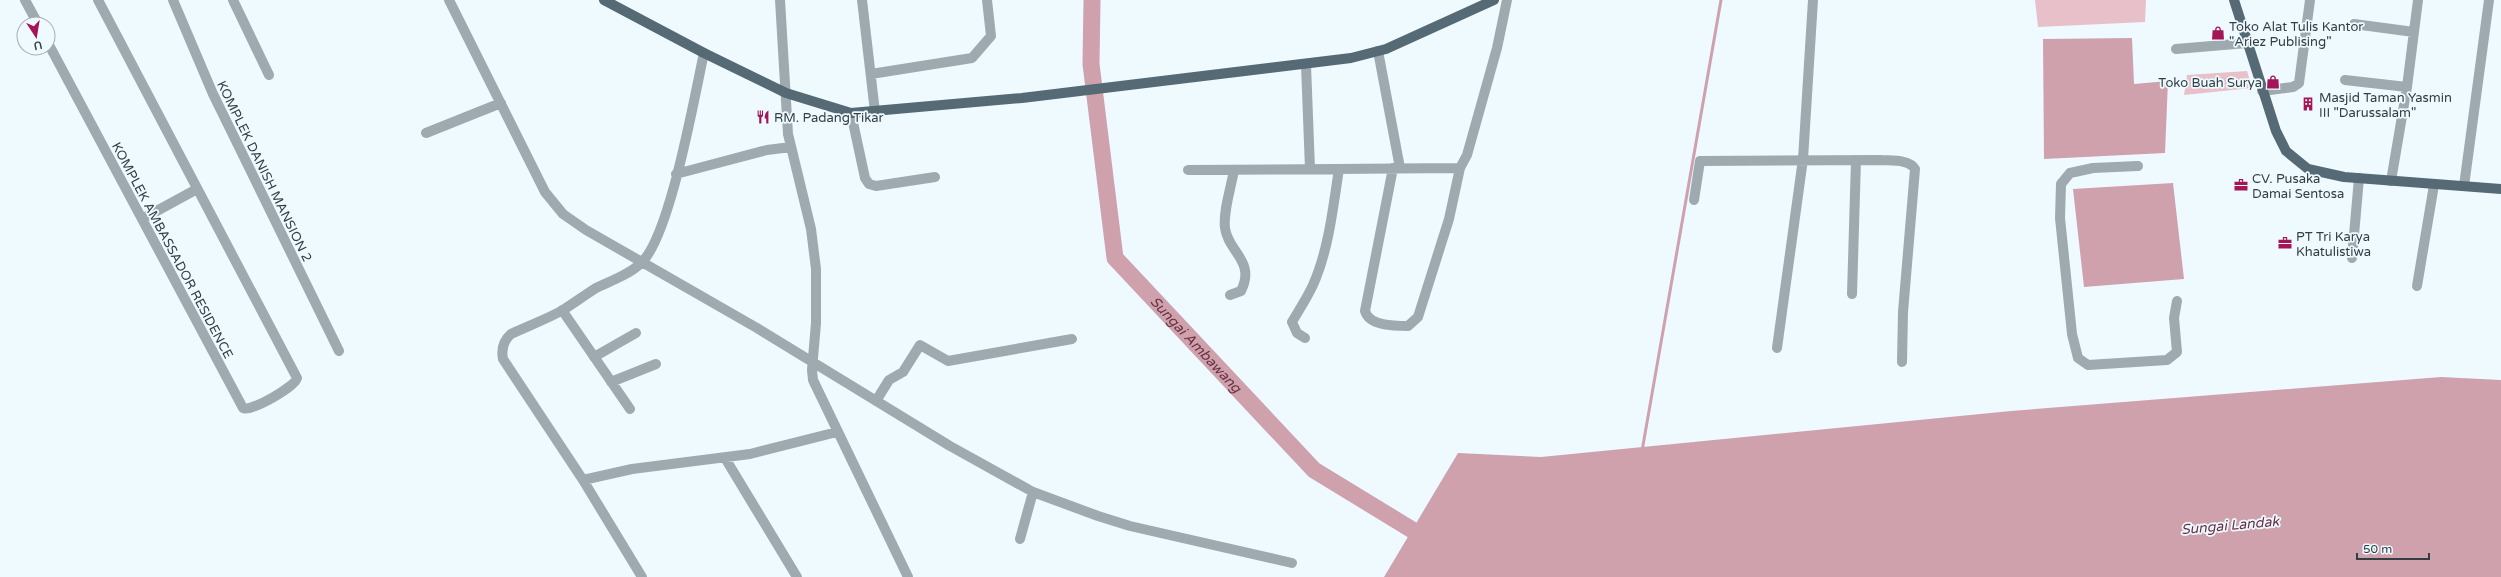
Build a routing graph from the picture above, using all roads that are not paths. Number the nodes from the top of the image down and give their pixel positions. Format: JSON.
{"nodes":[{"id":1,"x":25,"y":0,"type":"edge"},
{"id":2,"x":98,"y":0,"type":"edge"},
{"id":3,"x":173,"y":0,"type":"edge"},
{"id":4,"x":233,"y":0,"type":"edge"},
{"id":5,"x":450,"y":0,"type":"edge"},
{"id":6,"x":604,"y":0,"type":"edge"},
{"id":7,"x":780,"y":0,"type":"edge"},
{"id":8,"x":862,"y":0,"type":"edge"},
{"id":9,"x":987,"y":0,"type":"edge"},
{"id":10,"x":1494,"y":0,"type":"edge"},
{"id":11,"x":1507,"y":0,"type":"edge"},
{"id":12,"x":1813,"y":0,"type":"edge"},
{"id":13,"x":2234,"y":0,"type":"edge"},
{"id":14,"x":2310,"y":0,"type":"edge"},
{"id":15,"x":2418,"y":0,"type":"edge"},
{"id":16,"x":2489,"y":0,"type":"edge"},
{"id":17,"x":34,"y":16,"type":"edge"},
{"id":18,"x":2354,"y":24,"type":"dead end"},
{"id":19,"x":2414,"y":32,"type":"junction"},
{"id":20,"x":2247,"y":43,"type":"junction"},
{"id":21,"x":2176,"y":49,"type":"dead end"},
{"id":22,"x":1378,"y":51,"type":"junction"},
{"id":23,"x":704,"y":53,"type":"junction"},
{"id":24,"x":55,"y":56,"type":"edge"},
{"id":25,"x":1306,"y":65,"type":"junction"},
{"id":26,"x":871,"y":74,"type":"junction"},
{"id":27,"x":269,"y":75,"type":"dead end"},
{"id":28,"x":2346,"y":80,"type":"dead end"},
{"id":29,"x":2407,"y":87,"type":"junction"},
{"id":30,"x":2262,"y":91,"type":"junction"},
{"id":31,"x":786,"y":93,"type":"junction"},
{"id":32,"x":501,"y":103,"type":"junction"},
{"id":33,"x":876,"y":112,"type":"junction"},
{"id":34,"x":851,"y":113,"type":"junction"},
{"id":35,"x":426,"y":133,"type":"dead end"},
{"id":36,"x":791,"y":147,"type":"junction"},
{"id":37,"x":1804,"y":159,"type":"junction"},
{"id":38,"x":1856,"y":160,"type":"junction"},
{"id":39,"x":2138,"y":166,"type":"dead end"},
{"id":40,"x":1396,"y":168,"type":"junction"},
{"id":41,"x":1460,"y":168,"type":"junction"},
{"id":42,"x":1310,"y":169,"type":"junction"},
{"id":43,"x":1339,"y":169,"type":"junction"},
{"id":44,"x":1188,"y":170,"type":"dead end"},
{"id":45,"x":1234,"y":170,"type":"junction"},
{"id":46,"x":676,"y":174,"type":"junction"},
{"id":47,"x":935,"y":177,"type":"dead end"},
{"id":48,"x":2360,"y":178,"type":"junction"},
{"id":49,"x":2391,"y":181,"type":"junction"},
{"id":50,"x":2434,"y":185,"type":"junction"},
{"id":51,"x":2464,"y":186,"type":"junction"},
{"id":52,"x":197,"y":189,"type":"junction"},
{"id":53,"x":2501,"y":189,"type":"edge"},
{"id":54,"x":1694,"y":200,"type":"dead end"},
{"id":55,"x":142,"y":219,"type":"junction"},
{"id":56,"x":2352,"y":258,"type":"dead end"},
{"id":57,"x":641,"y":264,"type":"junction"},
{"id":58,"x":2417,"y":286,"type":"dead end"},
{"id":59,"x":1852,"y":294,"type":"dead end"},
{"id":60,"x":1230,"y":295,"type":"dead end"},
{"id":61,"x":2177,"y":300,"type":"dead end"},
{"id":62,"x":562,"y":310,"type":"junction"},
{"id":63,"x":636,"y":333,"type":"dead end"},
{"id":64,"x":1305,"y":338,"type":"dead end"},
{"id":65,"x":1072,"y":339,"type":"dead end"},
{"id":66,"x":1778,"y":348,"type":"dead end"},
{"id":67,"x":339,"y":351,"type":"dead end"},
{"id":68,"x":594,"y":357,"type":"junction"},
{"id":69,"x":812,"y":362,"type":"junction"},
{"id":70,"x":1902,"y":362,"type":"dead end"},
{"id":71,"x":656,"y":364,"type":"dead end"},
{"id":72,"x":611,"y":382,"type":"junction"},
{"id":73,"x":876,"y":401,"type":"junction"},
{"id":74,"x":630,"y":409,"type":"dead end"},
{"id":75,"x":837,"y":432,"type":"junction"},
{"id":76,"x":725,"y":458,"type":"junction"},
{"id":77,"x":583,"y":480,"type":"junction"},
{"id":78,"x":1033,"y":492,"type":"junction"},
{"id":79,"x":1020,"y":539,"type":"dead end"},
{"id":80,"x":1292,"y":564,"type":"dead end"},
{"id":81,"x":642,"y":577,"type":"edge"},
{"id":82,"x":797,"y":577,"type":"edge"},
{"id":83,"x":908,"y":577,"type":"edge"}],
"edges":[{"from":1,"to":17,"type":"street"},
{"from":2,"to":52,"type":"street"},
{"from":3,"to":67,"type":"street","name":"KOMPLEK DANISH MANSION 2"},
{"from":4,"to":27,"type":"street"},
{"from":5,"to":32,"type":"street"},
{"from":6,"to":23,"type":"main road"},
{"from":7,"to":31,"type":"street"},
{"from":8,"to":26,"type":"street"},
{"from":9,"to":26,"type":"street"},
{"from":10,"to":22,"type":"main road"},
{"from":11,"to":41,"type":"street"},
{"from":12,"to":37,"type":"street"},
{"from":13,"to":20,"type":"main road"},
{"from":14,"to":30,"type":"street"},
{"from":15,"to":19,"type":"street"},
{"from":16,"to":51,"type":"street"},
{"from":18,"to":19,"type":"street"},
{"from":19,"to":29,"type":"street"},
{"from":20,"to":21,"type":"street"},
{"from":20,"to":30,"type":"main road"},
{"from":22,"to":25,"type":"main road"},
{"from":22,"to":40,"type":"street"},
{"from":23,"to":31,"type":"main road"},
{"from":23,"to":46,"type":"street"},
{"from":24,"to":55,"type":"street","name":"KOMPLEK AMBASSADOR RESIDENCE"},
{"from":25,"to":33,"type":"main road"},
{"from":25,"to":42,"type":"street"},
{"from":26,"to":33,"type":"street"},
{"from":28,"to":29,"type":"street"},
{"from":29,"to":49,"type":"street"},
{"from":30,"to":48,"type":"main road"},
{"from":31,"to":34,"type":"main road"},
{"from":31,"to":36,"type":"street"},
{"from":32,"to":35,"type":"street"},
{"from":32,"to":57,"type":"street"},
{"from":33,"to":34,"type":"main road"},
{"from":34,"to":47,"type":"street"},
{"from":36,"to":46,"type":"street"},
{"from":36,"to":69,"type":"street"},
{"from":37,"to":38,"type":"street"},
{"from":37,"to":54,"type":"street"},
{"from":37,"to":66,"type":"street"},
{"from":38,"to":59,"type":"street"},
{"from":38,"to":70,"type":"street"},
{"from":39,"to":61,"type":"street"},
{"from":40,"to":41,"type":"street"},
{"from":40,"to":41,"type":"street"},
{"from":40,"to":43,"type":"street"},
{"from":42,"to":43,"type":"street"},
{"from":42,"to":45,"type":"street"},
{"from":43,"to":64,"type":"street"},
{"from":44,"to":45,"type":"street"},
{"from":45,"to":60,"type":"street"},
{"from":46,"to":57,"type":"street"},
{"from":48,"to":49,"type":"main road"},
{"from":48,"to":56,"type":"street"},
{"from":49,"to":50,"type":"main road"},
{"from":50,"to":51,"type":"main road"},
{"from":50,"to":58,"type":"street"},
{"from":51,"to":53,"type":"main road"},
{"from":52,"to":55,"type":"street"},
{"from":52,"to":55,"type":"street","name":"KOMPLEK AMBASSADOR RESIDENCE"},
{"from":57,"to":62,"type":"street"},
{"from":57,"to":69,"type":"street"},
{"from":62,"to":68,"type":"street"},
{"from":62,"to":77,"type":"street"},
{"from":63,"to":68,"type":"street"},
{"from":65,"to":73,"type":"street"},
{"from":68,"to":72,"type":"street"},
{"from":69,"to":73,"type":"street"},
{"from":69,"to":75,"type":"street"},
{"from":71,"to":72,"type":"street"},
{"from":72,"to":74,"type":"street"},
{"from":73,"to":78,"type":"street"},
{"from":75,"to":76,"type":"street"},
{"from":75,"to":83,"type":"street"},
{"from":76,"to":77,"type":"street"},
{"from":76,"to":82,"type":"street"},
{"from":77,"to":81,"type":"street"},
{"from":78,"to":79,"type":"street"},
{"from":78,"to":80,"type":"street"}]}
